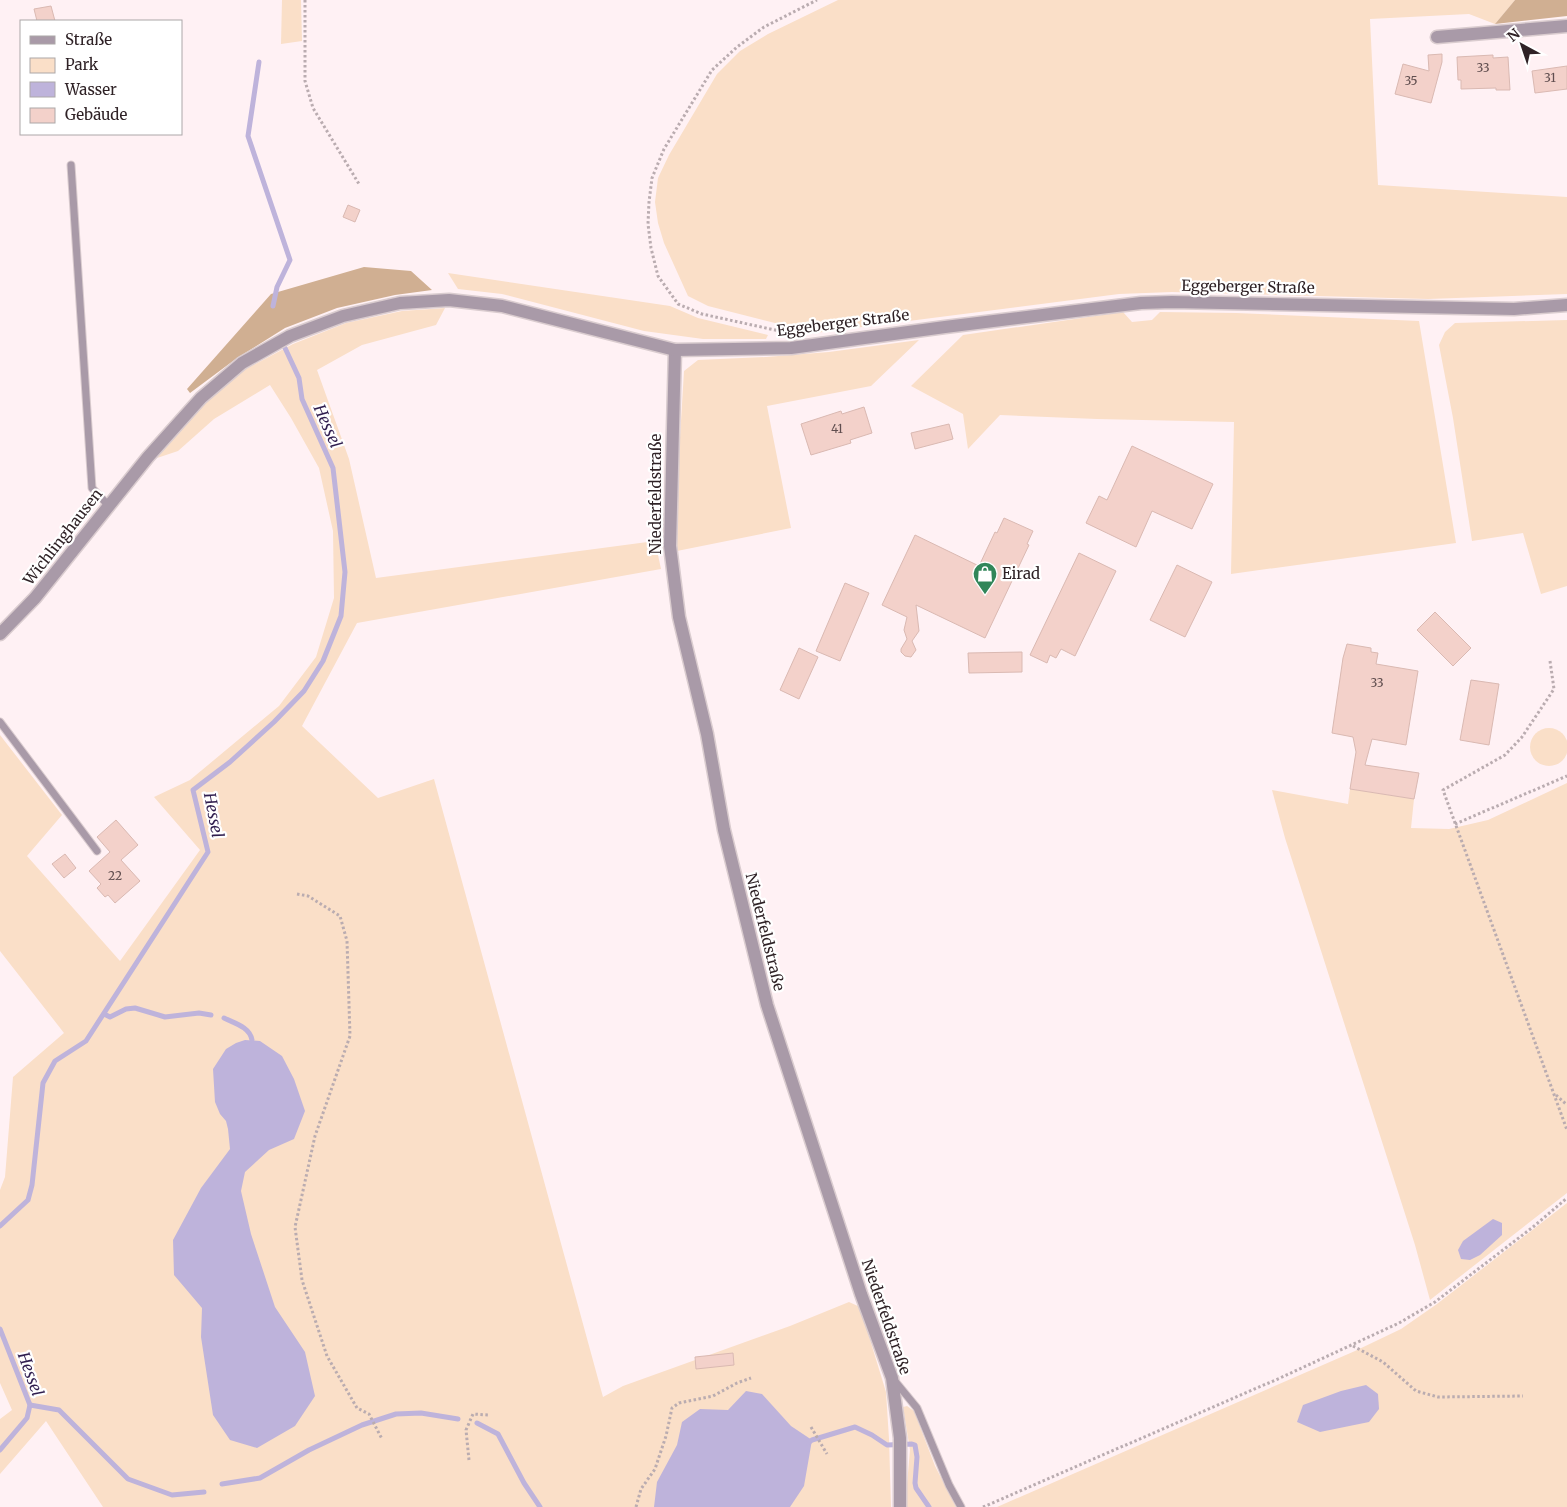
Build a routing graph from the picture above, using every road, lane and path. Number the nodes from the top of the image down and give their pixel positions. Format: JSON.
{"nodes":[{"id":1,"x":305,"y":0,"type":"edge"},
{"id":2,"x":817,"y":0,"type":"edge"},
{"id":3,"x":1567,"y":26,"type":"edge"},
{"id":4,"x":1437,"y":37,"type":"dead end"},
{"id":5,"x":71,"y":165,"type":"dead end"},
{"id":6,"x":360,"y":184,"type":"dead end"},
{"id":7,"x":1567,"y":305,"type":"edge"},
{"id":8,"x":791,"y":348,"type":"junction"},
{"id":9,"x":675,"y":350,"type":"junction"},
{"id":10,"x":148,"y":456,"type":"joint"},
{"id":11,"x":108,"y":505,"type":"junction"},
{"id":12,"x":0,"y":634,"type":"edge"},
{"id":13,"x":1550,"y":661,"type":"dead end"},
{"id":14,"x":0,"y":722,"type":"edge"},
{"id":15,"x":1567,"y":776,"type":"edge"},
{"id":16,"x":1455,"y":824,"type":"junction"},
{"id":17,"x":97,"y":851,"type":"dead end"},
{"id":18,"x":297,"y":894,"type":"dead end"},
{"id":19,"x":1554,"y":1094,"type":"junction"},
{"id":20,"x":1567,"y":1104,"type":"edge"},
{"id":21,"x":1567,"y":1130,"type":"edge"},
{"id":22,"x":1567,"y":1198,"type":"edge"},
{"id":23,"x":1352,"y":1346,"type":"junction"},
{"id":24,"x":751,"y":1378,"type":"dead end"},
{"id":25,"x":892,"y":1378,"type":"junction"},
{"id":26,"x":1524,"y":1396,"type":"dead end"},
{"id":27,"x":488,"y":1415,"type":"dead end"},
{"id":28,"x":812,"y":1428,"type":"dead end"},
{"id":29,"x":382,"y":1438,"type":"dead end"},
{"id":30,"x":827,"y":1454,"type":"dead end"},
{"id":31,"x":469,"y":1460,"type":"dead end"},
{"id":32,"x":636,"y":1507,"type":"edge"},
{"id":33,"x":900,"y":1507,"type":"edge"},
{"id":34,"x":961,"y":1507,"type":"edge"},
{"id":35,"x":983,"y":1507,"type":"edge"}],
"edges":[{"from":1,"to":6,"type":"path"},
{"from":2,"to":8,"type":"path"},
{"from":3,"to":4,"type":"street"},
{"from":5,"to":11,"type":"lane"},
{"from":7,"to":8,"type":"street","name":"Eggeberger Straße"},
{"from":8,"to":9,"type":"street","name":"Eggeberger Straße"},
{"from":9,"to":10,"type":"street","name":"Eggeberger Straße"},
{"from":9,"to":25,"type":"street","name":"Niederfeldstraße"},
{"from":10,"to":11,"type":"street","name":"Wichlinghausen"},
{"from":11,"to":12,"type":"street","name":"Wichlinghausen"},
{"from":13,"to":16,"type":"path"},
{"from":14,"to":17,"type":"lane"},
{"from":15,"to":16,"type":"path"},
{"from":16,"to":19,"type":"path"},
{"from":18,"to":29,"type":"path"},
{"from":19,"to":20,"type":"path"},
{"from":19,"to":21,"type":"path"},
{"from":22,"to":23,"type":"path"},
{"from":23,"to":26,"type":"path"},
{"from":23,"to":35,"type":"path"},
{"from":24,"to":32,"type":"path"},
{"from":25,"to":33,"type":"street","name":"Niederfeldstraße"},
{"from":25,"to":34,"type":"lane"},
{"from":27,"to":31,"type":"path"},
{"from":28,"to":30,"type":"path"}]}
